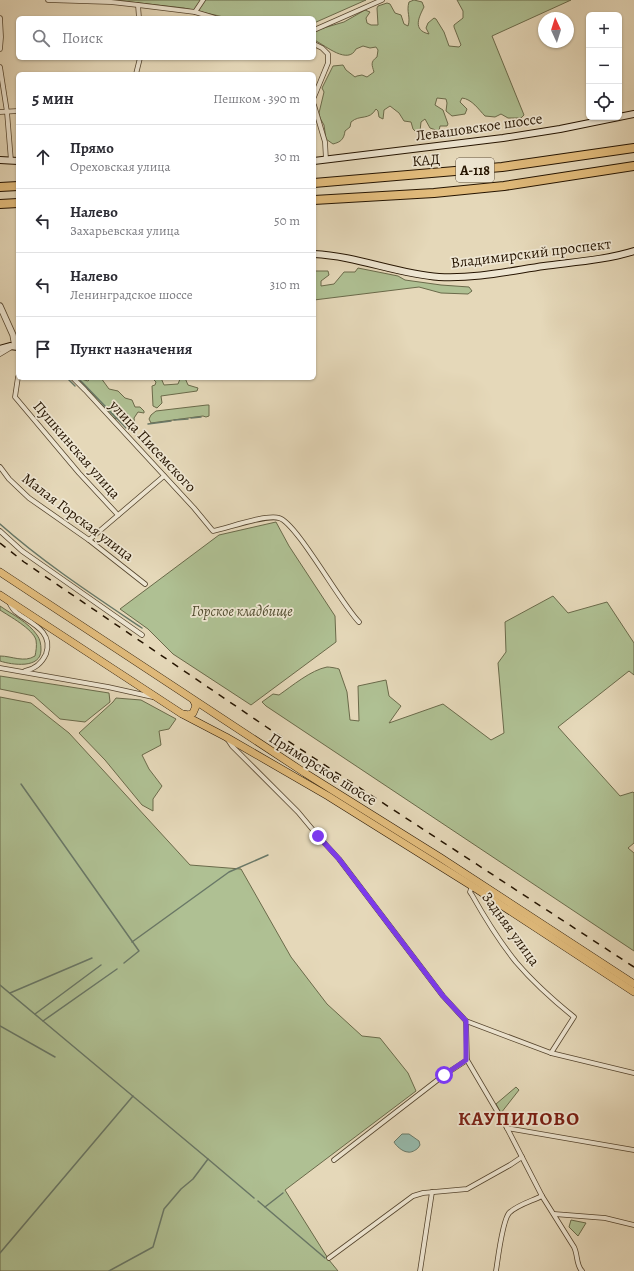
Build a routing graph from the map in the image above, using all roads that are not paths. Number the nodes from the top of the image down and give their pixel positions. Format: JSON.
{"nodes":[{"id":1,"x":48,"y":0,"type":"edge"},
{"id":2,"x":203,"y":0,"type":"edge"},
{"id":3,"x":382,"y":0,"type":"edge"},
{"id":4,"x":108,"y":1,"type":"edge"},
{"id":5,"x":138,"y":5,"type":"junction"},
{"id":6,"x":195,"y":12,"type":"junction"},
{"id":7,"x":138,"y":16,"type":"edge"},
{"id":8,"x":208,"y":16,"type":"edge"},
{"id":9,"x":0,"y":18,"type":"edge"},
{"id":10,"x":316,"y":29,"type":"edge"},
{"id":11,"x":316,"y":45,"type":"edge"},
{"id":12,"x":0,"y":49,"type":"edge"},
{"id":13,"x":140,"y":60,"type":"edge"},
{"id":14,"x":0,"y":67,"type":"edge"},
{"id":15,"x":136,"y":72,"type":"edge"},
{"id":16,"x":316,"y":92,"type":"edge"},
{"id":17,"x":16,"y":111,"type":"edge"},
{"id":18,"x":0,"y":112,"type":"edge"},
{"id":19,"x":7,"y":112,"type":"junction"},
{"id":20,"x":316,"y":112,"type":"edge"},
{"id":21,"x":634,"y":114,"type":"edge"},
{"id":22,"x":634,"y":148,"type":"edge"},
{"id":23,"x":0,"y":160,"type":"edge"},
{"id":24,"x":326,"y":160,"type":"junction"},
{"id":25,"x":15,"y":161,"type":"edge"},
{"id":26,"x":316,"y":162,"type":"edge"},
{"id":27,"x":634,"y":166,"type":"edge"},
{"id":28,"x":316,"y":183,"type":"edge"},
{"id":29,"x":16,"y":186,"type":"edge"},
{"id":30,"x":0,"y":187,"type":"edge"},
{"id":31,"x":316,"y":200,"type":"edge"},
{"id":32,"x":16,"y":203,"type":"edge"},
{"id":33,"x":0,"y":204,"type":"edge"},
{"id":34,"x":634,"y":251,"type":"edge"},
{"id":35,"x":316,"y":254,"type":"edge"},
{"id":36,"x":0,"y":306,"type":"edge"},
{"id":37,"x":16,"y":347,"type":"edge"},
{"id":38,"x":0,"y":348,"type":"edge"},
{"id":39,"x":0,"y":354,"type":"edge"},
{"id":40,"x":18,"y":380,"type":"edge"},
{"id":41,"x":74,"y":380,"type":"edge"},
{"id":42,"x":0,"y":468,"type":"edge"},
{"id":43,"x":164,"y":476,"type":"junction"},
{"id":44,"x":118,"y":515,"type":"junction"},
{"id":45,"x":0,"y":531,"type":"edge"},
{"id":46,"x":89,"y":540,"type":"junction"},
{"id":47,"x":0,"y":572,"type":"edge"},
{"id":48,"x":145,"y":584,"type":"dead end"},
{"id":49,"x":0,"y":596,"type":"edge"},
{"id":50,"x":7,"y":600,"type":"junction"},
{"id":51,"x":359,"y":622,"type":"dead end"},
{"id":52,"x":142,"y":635,"type":"dead end"},
{"id":53,"x":0,"y":668,"type":"edge"},
{"id":54,"x":23,"y":672,"type":"junction"},
{"id":55,"x":159,"y":699,"type":"junction"},
{"id":56,"x":194,"y":701,"type":"junction"},
{"id":57,"x":182,"y":714,"type":"junction"},
{"id":58,"x":226,"y":737,"type":"junction"},
{"id":59,"x":472,"y":886,"type":"junction"},
{"id":60,"x":634,"y":984,"type":"edge"},
{"id":61,"x":634,"y":992,"type":"edge"},
{"id":62,"x":466,"y":1021,"type":"junction"},
{"id":63,"x":551,"y":1053,"type":"junction"},
{"id":64,"x":466,"y":1060,"type":"junction"},
{"id":65,"x":634,"y":1073,"type":"edge"},
{"id":66,"x":507,"y":1128,"type":"junction"},
{"id":67,"x":634,"y":1150,"type":"edge"},
{"id":68,"x":522,"y":1157,"type":"junction"},
{"id":69,"x":334,"y":1160,"type":"dead end"},
{"id":70,"x":432,"y":1192,"type":"junction"},
{"id":71,"x":542,"y":1196,"type":"junction"},
{"id":72,"x":554,"y":1214,"type":"junction"},
{"id":73,"x":634,"y":1225,"type":"edge"},
{"id":74,"x":329,"y":1258,"type":"dead end"},
{"id":75,"x":578,"y":1269,"type":"edge"},
{"id":76,"x":420,"y":1271,"type":"edge"},
{"id":77,"x":496,"y":1271,"type":"edge"},
{"id":78,"x":582,"y":1271,"type":"edge"}],
"edges":[{"from":1,"to":4,"type":"street"},
{"from":2,"to":6,"type":"street"},
{"from":3,"to":10,"type":"street"},
{"from":4,"to":5,"type":"street"},
{"from":5,"to":6,"type":"street"},
{"from":5,"to":7,"type":"street"},
{"from":6,"to":8,"type":"street"},
{"from":9,"to":12,"type":"street"},
{"from":11,"to":16,"type":"street"},
{"from":13,"to":15,"type":"street"},
{"from":14,"to":19,"type":"street"},
{"from":17,"to":19,"type":"street"},
{"from":18,"to":19,"type":"street"},
{"from":19,"to":25,"type":"street"},
{"from":20,"to":24,"type":"street"},
{"from":21,"to":24,"type":"main road","name":"Левашовское шоссе"},
{"from":22,"to":28,"type":"highway","name":"КАД","number":"А-118"},
{"from":23,"to":25,"type":"main road"},
{"from":24,"to":26,"type":"main road","name":"Левашовское шоссе"},
{"from":27,"to":31,"type":"highway","number":"А-118"},
{"from":29,"to":30,"type":"highway"},
{"from":32,"to":33,"type":"highway"},
{"from":34,"to":35,"type":"main road","name":"Владимирский проспект"},
{"from":36,"to":37,"type":"street"},
{"from":37,"to":38,"type":"main road"},
{"from":37,"to":39,"type":"street"},
{"from":40,"to":44,"type":"street","name":"Пушкинская улица"},
{"from":41,"to":43,"type":"street","name":"улица Писемского"},
{"from":42,"to":46,"type":"street","name":"Малая Горская улица"},
{"from":43,"to":44,"type":"street"},
{"from":43,"to":51,"type":"street","name":"улица Писемского"},
{"from":44,"to":46,"type":"street"},
{"from":45,"to":52,"type":"street"},
{"from":46,"to":48,"type":"street","name":"Малая Горская улица"},
{"from":47,"to":56,"type":"main road","name":"Приморское шоссе"},
{"from":49,"to":50,"type":"main road","name":"Приморское шоссе"},
{"from":50,"to":54,"type":"street"},
{"from":50,"to":55,"type":"main road","name":"Приморское шоссе"},
{"from":53,"to":54,"type":"street"},
{"from":54,"to":55,"type":"street"},
{"from":55,"to":57,"type":"main road","name":"Приморское шоссе"},
{"from":56,"to":57,"type":"main road"},
{"from":56,"to":60,"type":"main road","name":"Приморское шоссе"},
{"from":57,"to":58,"type":"main road","name":"Приморское шоссе"},
{"from":58,"to":59,"type":"main road","name":"Приморское шоссе"},
{"from":58,"to":62,"type":"street"},
{"from":59,"to":61,"type":"main road","name":"Приморское шоссе"},
{"from":59,"to":63,"type":"street","name":"Задняя улица"},
{"from":62,"to":63,"type":"street"},
{"from":62,"to":64,"type":"street"},
{"from":63,"to":65,"type":"street"},
{"from":64,"to":66,"type":"street"},
{"from":64,"to":69,"type":"street"},
{"from":66,"to":67,"type":"street"},
{"from":66,"to":68,"type":"street"},
{"from":68,"to":70,"type":"street"},
{"from":68,"to":71,"type":"street"},
{"from":70,"to":74,"type":"street"},
{"from":70,"to":76,"type":"street"},
{"from":71,"to":72,"type":"street"},
{"from":71,"to":77,"type":"street"},
{"from":72,"to":73,"type":"street"},
{"from":72,"to":75,"type":"street"},
{"from":75,"to":78,"type":"street"}]}
